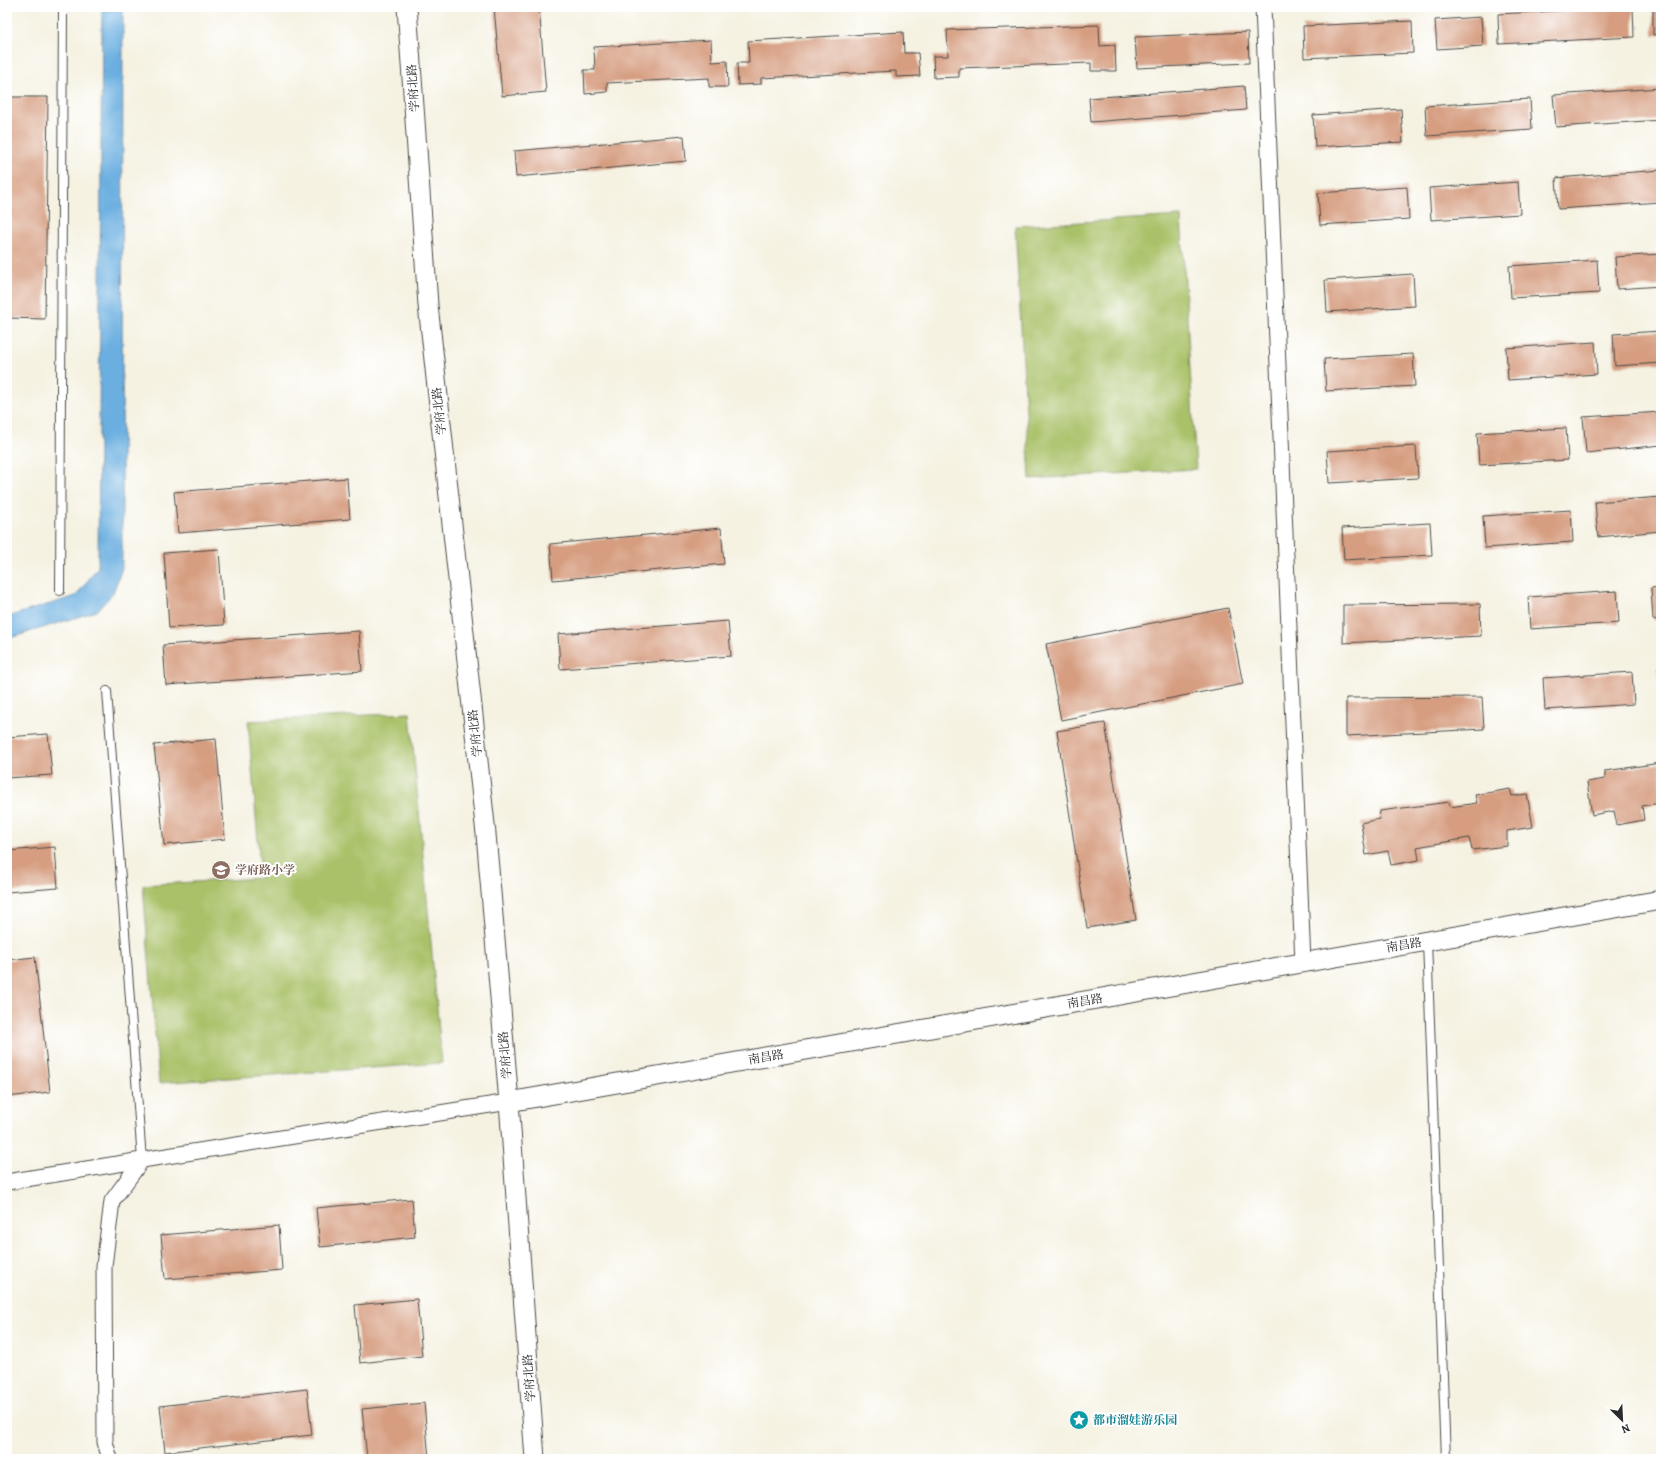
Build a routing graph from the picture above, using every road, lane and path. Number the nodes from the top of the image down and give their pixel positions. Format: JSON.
{"nodes":[{"id":1,"x":63,"y":7,"type":"edge"},
{"id":2,"x":407,"y":7,"type":"edge"},
{"id":3,"x":1263,"y":7,"type":"edge"},
{"id":4,"x":60,"y":590,"type":"dead end"},
{"id":5,"x":107,"y":691,"type":"dead end"},
{"id":6,"x":1661,"y":900,"type":"edge"},
{"id":7,"x":1427,"y":941,"type":"junction"},
{"id":8,"x":1303,"y":963,"type":"junction"},
{"id":9,"x":508,"y":1102,"type":"junction"},
{"id":10,"x":142,"y":1160,"type":"junction"},
{"id":11,"x":7,"y":1182,"type":"edge"},
{"id":12,"x":110,"y":1459,"type":"edge"},
{"id":13,"x":535,"y":1459,"type":"edge"},
{"id":14,"x":1446,"y":1459,"type":"edge"}],
"edges":[{"from":1,"to":4,"type":"lane"},
{"from":2,"to":9,"type":"street","name":"学府北路"},
{"from":3,"to":8,"type":"street"},
{"from":5,"to":10,"type":"lane"},
{"from":6,"to":7,"type":"street","name":"南昌路"},
{"from":7,"to":8,"type":"street","name":"南昌路"},
{"from":7,"to":14,"type":"lane"},
{"from":8,"to":9,"type":"street","name":"南昌路"},
{"from":9,"to":10,"type":"street"},
{"from":9,"to":13,"type":"street","name":"学府北路"},
{"from":10,"to":11,"type":"street"},
{"from":10,"to":12,"type":"street"}]}
